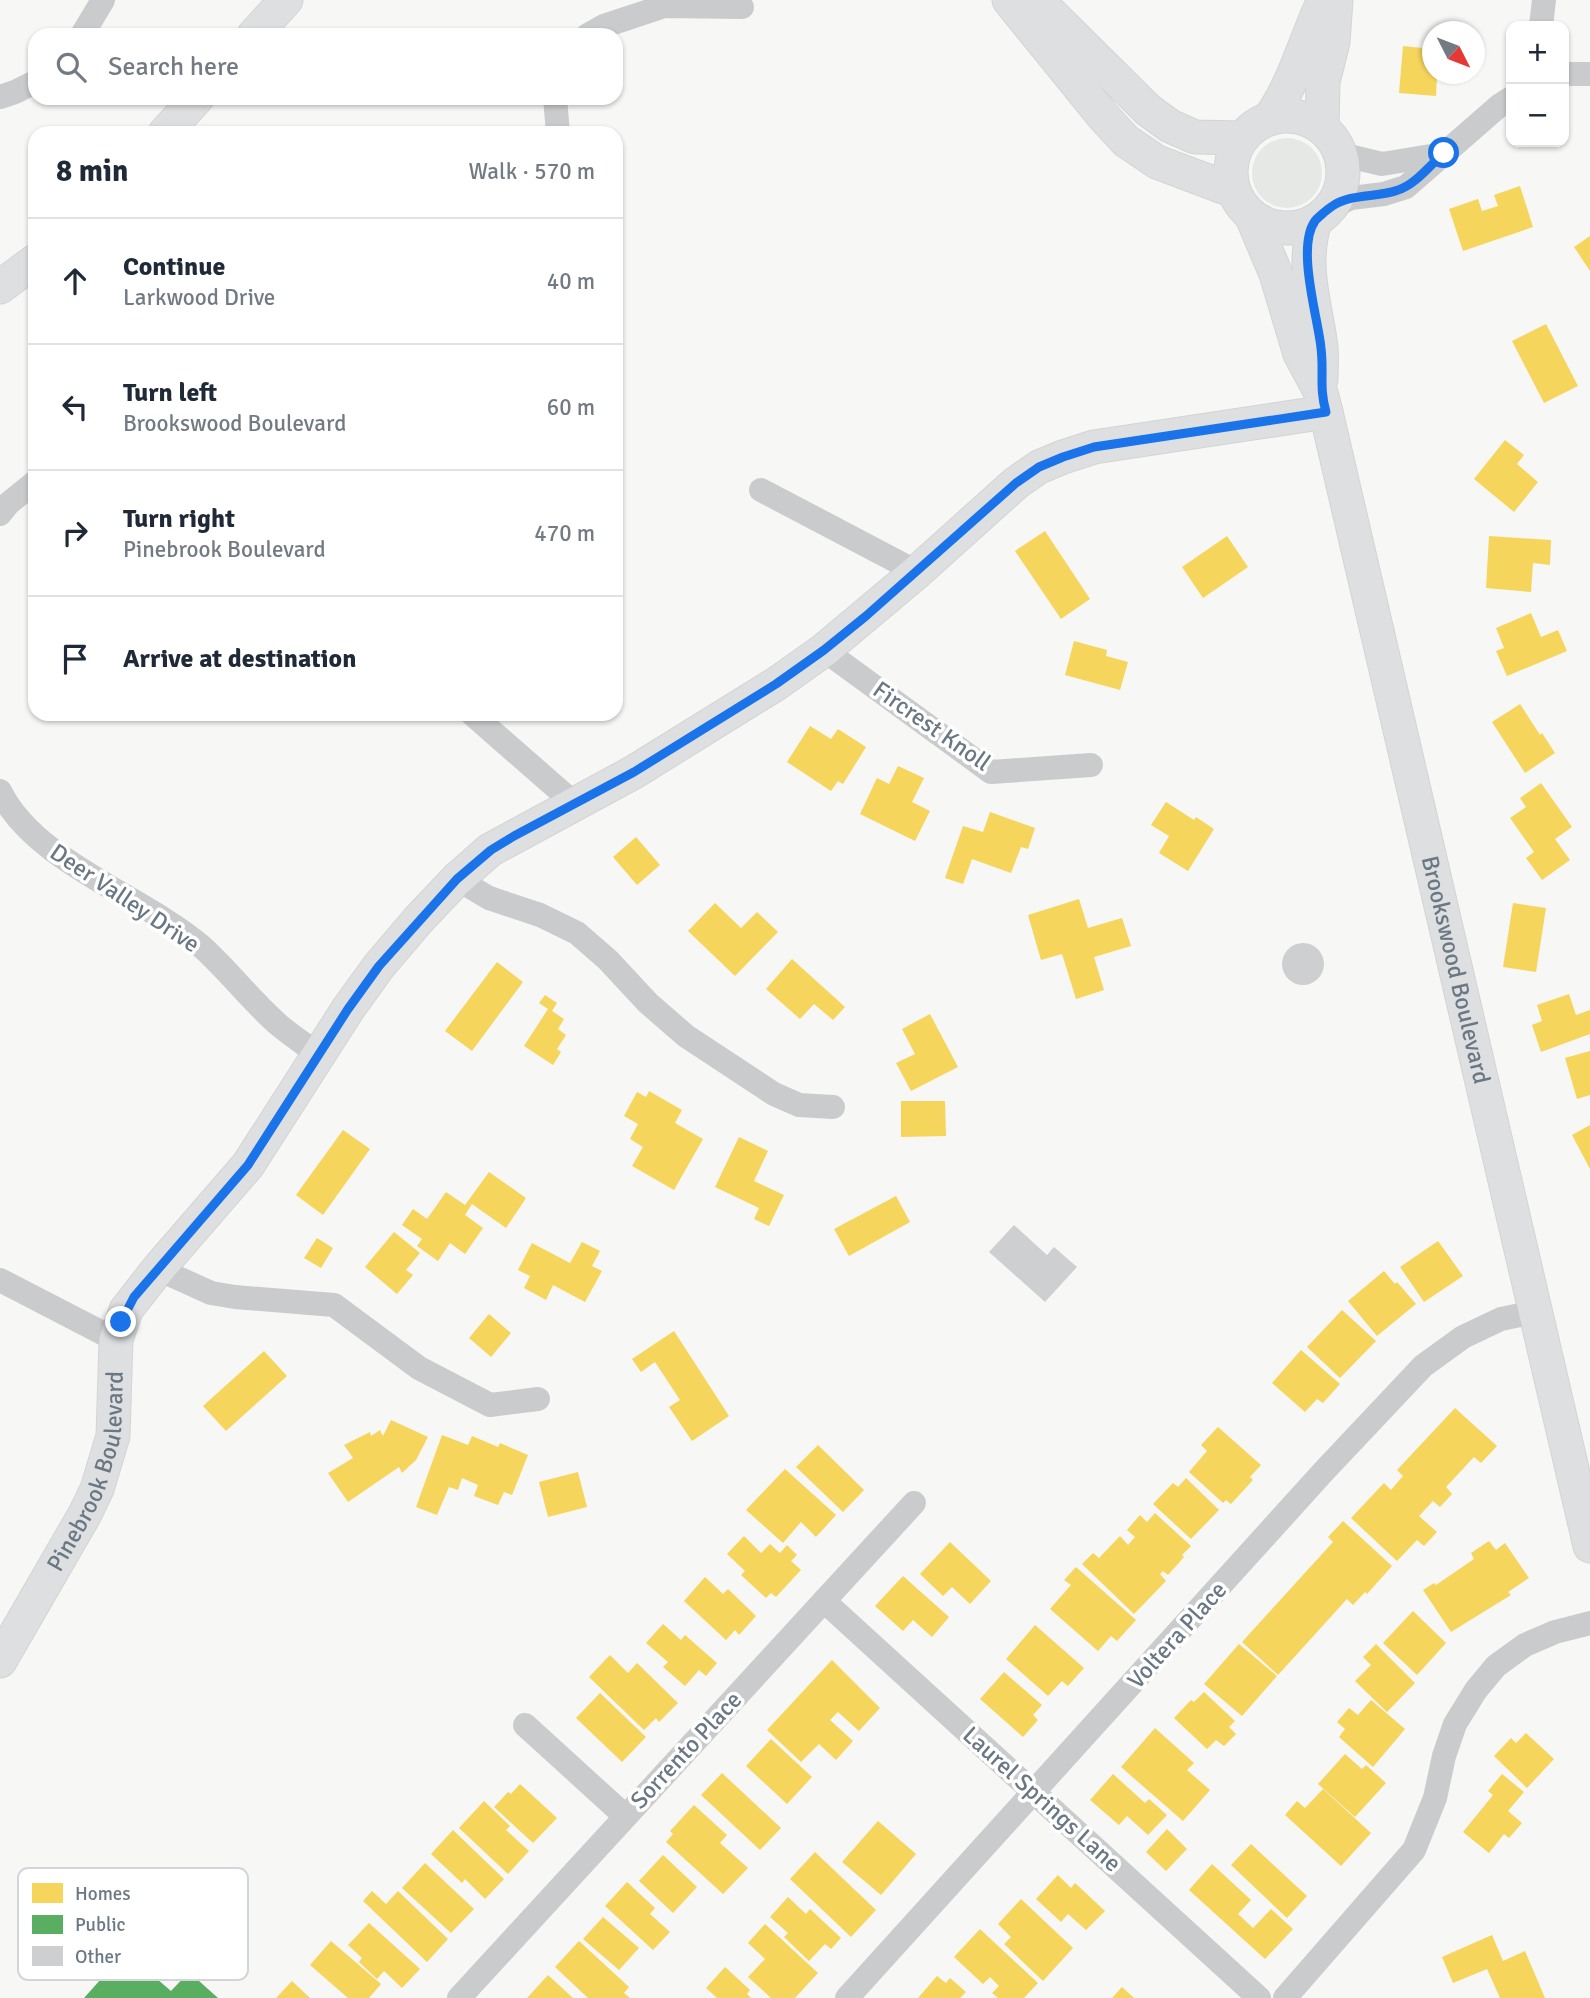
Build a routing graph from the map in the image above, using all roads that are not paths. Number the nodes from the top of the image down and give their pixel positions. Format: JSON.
{"nodes":[{"id":1,"x":103,"y":0,"type":"edge"},
{"id":2,"x":286,"y":0,"type":"edge"},
{"id":3,"x":1009,"y":0,"type":"edge"},
{"id":4,"x":1037,"y":0,"type":"edge"},
{"id":5,"x":1324,"y":0,"type":"edge"},
{"id":6,"x":1336,"y":0,"type":"edge"},
{"id":7,"x":1544,"y":0,"type":"edge"},
{"id":8,"x":742,"y":7,"type":"dead end"},
{"id":9,"x":1542,"y":21,"type":"edge"},
{"id":10,"x":86,"y":28,"type":"edge"},
{"id":11,"x":260,"y":28,"type":"edge"},
{"id":12,"x":600,"y":28,"type":"edge"},
{"id":13,"x":1569,"y":74,"type":"edge"},
{"id":14,"x":1590,"y":74,"type":"edge"},
{"id":15,"x":28,"y":86,"type":"edge"},
{"id":16,"x":0,"y":97,"type":"edge"},
{"id":17,"x":1506,"y":102,"type":"edge"},
{"id":18,"x":191,"y":105,"type":"edge"},
{"id":19,"x":556,"y":105,"type":"edge"},
{"id":20,"x":1269,"y":119,"type":"junction"},
{"id":21,"x":171,"y":126,"type":"edge"},
{"id":22,"x":557,"y":126,"type":"edge"},
{"id":23,"x":1242,"y":138,"type":"junction"},
{"id":24,"x":1331,"y":141,"type":"junction"},
{"id":25,"x":1444,"y":153,"type":"junction"},
{"id":26,"x":1243,"y":204,"type":"junction"},
{"id":27,"x":1323,"y":214,"type":"junction"},
{"id":28,"x":28,"y":266,"type":"edge"},
{"id":29,"x":0,"y":287,"type":"edge"},
{"id":30,"x":1323,"y":402,"type":"junction"},
{"id":31,"x":28,"y":488,"type":"edge"},
{"id":32,"x":761,"y":489,"type":"dead end"},
{"id":33,"x":0,"y":514,"type":"edge"},
{"id":34,"x":918,"y":572,"type":"junction"},
{"id":35,"x":824,"y":650,"type":"junction"},
{"id":36,"x":480,"y":721,"type":"edge"},
{"id":37,"x":1091,"y":765,"type":"dead end"},
{"id":38,"x":0,"y":791,"type":"edge"},
{"id":39,"x":575,"y":804,"type":"junction"},
{"id":40,"x":457,"y":879,"type":"junction"},
{"id":41,"x":319,"y":1055,"type":"junction"},
{"id":42,"x":833,"y":1107,"type":"dead end"},
{"id":43,"x":158,"y":1269,"type":"junction"},
{"id":44,"x":0,"y":1280,"type":"edge"},
{"id":45,"x":1535,"y":1312,"type":"junction"},
{"id":46,"x":116,"y":1340,"type":"junction"},
{"id":47,"x":538,"y":1399,"type":"dead end"},
{"id":48,"x":914,"y":1503,"type":"dead end"},
{"id":49,"x":1590,"y":1546,"type":"edge"},
{"id":50,"x":824,"y":1601,"type":"junction"},
{"id":51,"x":1590,"y":1623,"type":"edge"},
{"id":52,"x":0,"y":1661,"type":"edge"},
{"id":53,"x":525,"y":1725,"type":"dead end"},
{"id":54,"x":1035,"y":1793,"type":"junction"},
{"id":55,"x":625,"y":1816,"type":"junction"},
{"id":56,"x":459,"y":1998,"type":"edge"},
{"id":57,"x":847,"y":1998,"type":"edge"},
{"id":58,"x":1259,"y":1998,"type":"edge"},
{"id":59,"x":1284,"y":1998,"type":"edge"}],
"edges":[{"from":1,"to":10,"type":"street"},
{"from":2,"to":11,"type":"main road"},
{"from":3,"to":26,"type":"main road"},
{"from":4,"to":23,"type":"main road"},
{"from":5,"to":20,"type":"main road"},
{"from":6,"to":24,"type":"main road"},
{"from":7,"to":9,"type":"street"},
{"from":8,"to":12,"type":"street"},
{"from":13,"to":14,"type":"street"},
{"from":15,"to":16,"type":"street"},
{"from":17,"to":25,"type":"street"},
{"from":18,"to":21,"type":"main road"},
{"from":19,"to":22,"type":"street"},
{"from":20,"to":23,"type":"main road"},
{"from":20,"to":24,"type":"main road"},
{"from":23,"to":26,"type":"main road"},
{"from":24,"to":25,"type":"street"},
{"from":24,"to":27,"type":"main road"},
{"from":25,"to":27,"type":"street"},
{"from":26,"to":27,"type":"main road"},
{"from":26,"to":30,"type":"main road","name":"Brookswood Boulevard"},
{"from":27,"to":30,"type":"main road","name":"Brookswood Boulevard"},
{"from":28,"to":29,"type":"main road"},
{"from":30,"to":34,"type":"main road","name":"Pinebrook Boulevard"},
{"from":30,"to":45,"type":"main road","name":"Brookswood Boulevard"},
{"from":31,"to":33,"type":"street"},
{"from":32,"to":34,"type":"street"},
{"from":34,"to":35,"type":"main road","name":"Pinebrook Boulevard"},
{"from":35,"to":37,"type":"street","name":"Fircrest Knoll"},
{"from":35,"to":39,"type":"main road","name":"Pinebrook Boulevard"},
{"from":36,"to":39,"type":"street"},
{"from":38,"to":41,"type":"street","name":"Deer Valley Drive"},
{"from":39,"to":40,"type":"main road","name":"Pinebrook Boulevard"},
{"from":40,"to":41,"type":"main road","name":"Pinebrook Boulevard"},
{"from":40,"to":42,"type":"street"},
{"from":41,"to":43,"type":"main road","name":"Pinebrook Boulevard"},
{"from":43,"to":46,"type":"main road","name":"Pinebrook Boulevard"},
{"from":43,"to":47,"type":"street"},
{"from":44,"to":46,"type":"street"},
{"from":45,"to":49,"type":"main road","name":"Brookswood Boulevard"},
{"from":45,"to":54,"type":"street","name":"Voltera Place"},
{"from":46,"to":52,"type":"main road","name":"Pinebrook Boulevard"},
{"from":48,"to":50,"type":"street","name":"Sorrento Place"},
{"from":50,"to":54,"type":"street","name":"Laurel Springs Lane"},
{"from":50,"to":55,"type":"street","name":"Sorrento Place"},
{"from":51,"to":59,"type":"street"},
{"from":53,"to":55,"type":"street"},
{"from":54,"to":57,"type":"street","name":"Voltera Place"},
{"from":54,"to":58,"type":"street","name":"Laurel Springs Lane"},
{"from":55,"to":56,"type":"street","name":"Sorrento Place"}]}
